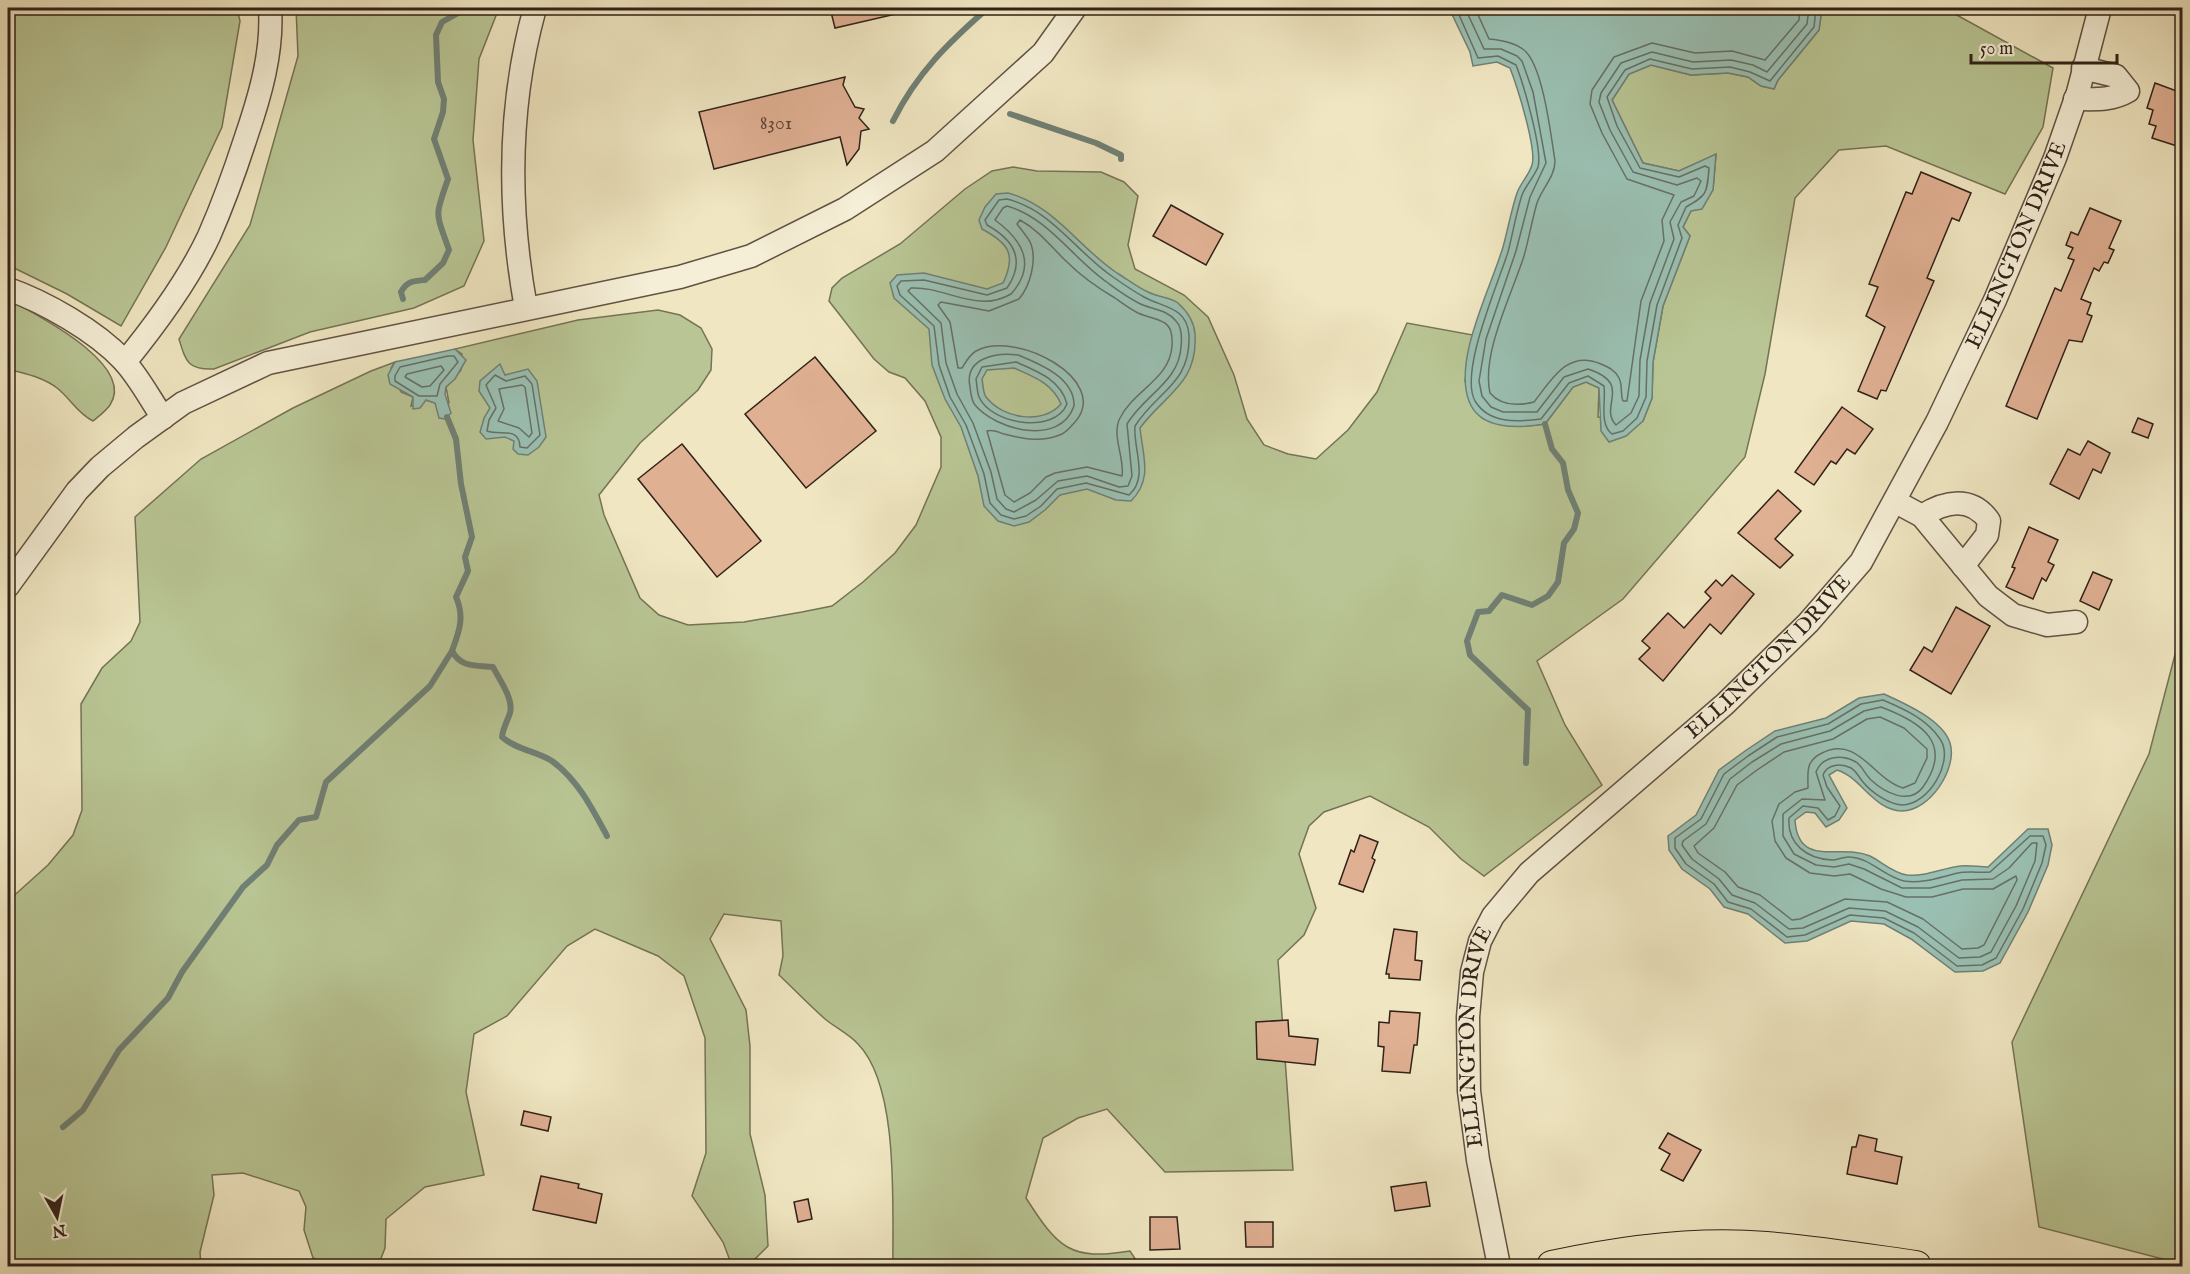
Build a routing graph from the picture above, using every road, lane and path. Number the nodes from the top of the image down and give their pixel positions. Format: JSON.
{"nodes":[{"id":1,"x":270,"y":8,"type":"edge"},
{"id":2,"x":535,"y":8,"type":"edge"},
{"id":3,"x":1076,"y":8,"type":"edge"},
{"id":4,"x":2100,"y":8,"type":"edge"},
{"id":5,"x":2083,"y":68,"type":"junction"},
{"id":6,"x":2075,"y":99,"type":"junction"},
{"id":7,"x":8,"y":289,"type":"edge"},
{"id":8,"x":526,"y":308,"type":"junction"},
{"id":9,"x":125,"y":362,"type":"junction"},
{"id":10,"x":163,"y":418,"type":"junction"},
{"id":11,"x":1896,"y":502,"type":"junction"},
{"id":12,"x":1922,"y":516,"type":"junction"},
{"id":13,"x":1963,"y":566,"type":"junction"},
{"id":14,"x":8,"y":586,"type":"edge"},
{"id":15,"x":2076,"y":622,"type":"dead end"},
{"id":16,"x":1499,"y":1266,"type":"edge"},
{"id":17,"x":1552,"y":1266,"type":"edge"},
{"id":18,"x":1916,"y":1266,"type":"edge"}],
"edges":[{"from":1,"to":9,"type":"street"},
{"from":2,"to":8,"type":"street"},
{"from":3,"to":8,"type":"street"},
{"from":4,"to":5,"type":"street","name":"ELLINGTON DRIVE"},
{"from":5,"to":6,"type":"street","name":"ELLINGTON DRIVE"},
{"from":5,"to":6,"type":"street"},
{"from":6,"to":11,"type":"street","name":"ELLINGTON DRIVE"},
{"from":7,"to":9,"type":"street"},
{"from":8,"to":10,"type":"street"},
{"from":9,"to":10,"type":"street"},
{"from":10,"to":14,"type":"street"},
{"from":11,"to":12,"type":"street"},
{"from":11,"to":16,"type":"street","name":"ELLINGTON DRIVE"},
{"from":12,"to":13,"type":"street"},
{"from":12,"to":13,"type":"street"},
{"from":13,"to":15,"type":"street"},
{"from":17,"to":18,"type":"main road"}]}
